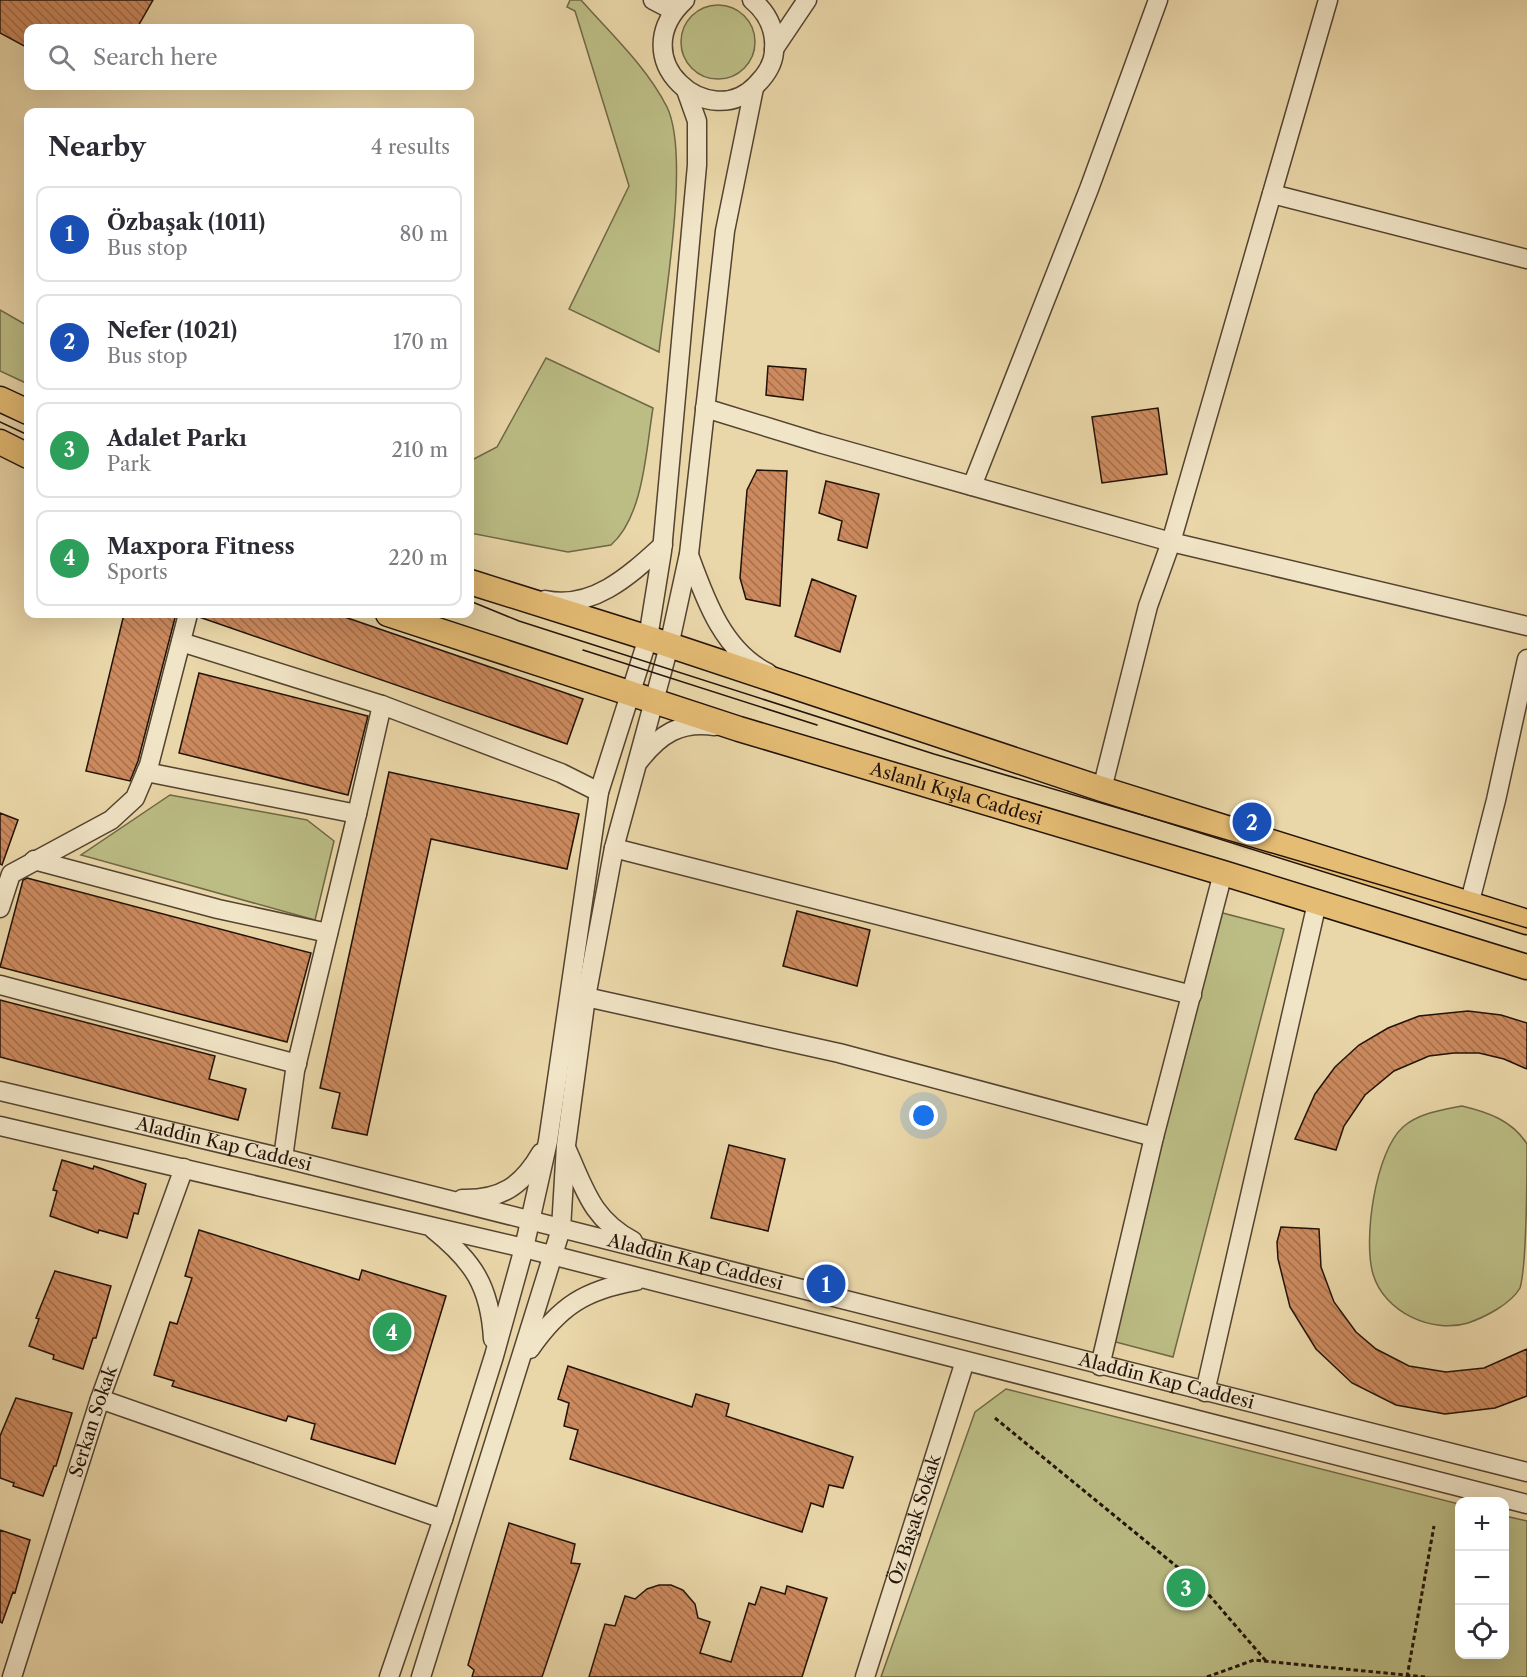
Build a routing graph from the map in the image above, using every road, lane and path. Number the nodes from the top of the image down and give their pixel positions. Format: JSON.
{"nodes":[{"id":1,"x":653,"y":0,"type":"edge"},
{"id":2,"x":752,"y":0,"type":"edge"},
{"id":3,"x":807,"y":0,"type":"edge"},
{"id":4,"x":1158,"y":0,"type":"edge"},
{"id":5,"x":1328,"y":0,"type":"edge"},
{"id":6,"x":680,"y":5,"type":"edge"},
{"id":7,"x":774,"y":49,"type":"junction"},
{"id":8,"x":754,"y":88,"type":"junction"},
{"id":9,"x":686,"y":90,"type":"junction"},
{"id":10,"x":1272,"y":194,"type":"junction"},
{"id":11,"x":1527,"y":260,"type":"edge"},
{"id":12,"x":0,"y":399,"type":"edge"},
{"id":13,"x":705,"y":408,"type":"junction"},
{"id":14,"x":24,"y":410,"type":"edge"},
{"id":15,"x":0,"y":442,"type":"edge"},
{"id":16,"x":24,"y":454,"type":"edge"},
{"id":17,"x":972,"y":486,"type":"junction"},
{"id":18,"x":1171,"y":542,"type":"junction"},
{"id":19,"x":663,"y":545,"type":"junction"},
{"id":20,"x":689,"y":554,"type":"junction"},
{"id":21,"x":476,"y":584,"type":"edge"},
{"id":22,"x":187,"y":618,"type":"edge"},
{"id":23,"x":400,"y":618,"type":"edge"},
{"id":24,"x":1527,"y":626,"type":"edge"},
{"id":25,"x":181,"y":642,"type":"junction"},
{"id":26,"x":659,"y":642,"type":"junction"},
{"id":27,"x":1527,"y":659,"type":"edge"},
{"id":28,"x":792,"y":685,"type":"junction"},
{"id":29,"x":629,"y":694,"type":"junction"},
{"id":30,"x":652,"y":702,"type":"junction"},
{"id":31,"x":382,"y":705,"type":"junction"},
{"id":32,"x":739,"y":729,"type":"junction"},
{"id":33,"x":634,"y":767,"type":"junction"},
{"id":34,"x":146,"y":772,"type":"junction"},
{"id":35,"x":1102,"y":789,"type":"junction"},
{"id":36,"x":599,"y":792,"type":"junction"},
{"id":37,"x":357,"y":814,"type":"junction"},
{"id":38,"x":614,"y":848,"type":"junction"},
{"id":39,"x":34,"y":860,"type":"junction"},
{"id":40,"x":1223,"y":873,"type":"junction"},
{"id":41,"x":1317,"y":903,"type":"junction"},
{"id":42,"x":1469,"y":905,"type":"junction"},
{"id":43,"x":0,"y":908,"type":"edge"},
{"id":44,"x":1527,"y":922,"type":"edge"},
{"id":45,"x":328,"y":933,"type":"junction"},
{"id":46,"x":1527,"y":967,"type":"edge"},
{"id":47,"x":0,"y":985,"type":"edge"},
{"id":48,"x":1192,"y":995,"type":"junction"},
{"id":49,"x":586,"y":997,"type":"junction"},
{"id":50,"x":297,"y":1064,"type":"junction"},
{"id":51,"x":0,"y":1091,"type":"edge"},
{"id":52,"x":0,"y":1126,"type":"edge"},
{"id":53,"x":1154,"y":1137,"type":"junction"},
{"id":54,"x":557,"y":1143,"type":"junction"},
{"id":55,"x":283,"y":1158,"type":"junction"},
{"id":56,"x":184,"y":1168,"type":"junction"},
{"id":57,"x":436,"y":1198,"type":"junction"},
{"id":58,"x":531,"y":1221,"type":"junction"},
{"id":59,"x":429,"y":1226,"type":"junction"},
{"id":60,"x":561,"y":1228,"type":"junction"},
{"id":61,"x":524,"y":1248,"type":"junction"},
{"id":62,"x":651,"y":1252,"type":"junction"},
{"id":63,"x":553,"y":1257,"type":"junction"},
{"id":64,"x":643,"y":1280,"type":"junction"},
{"id":65,"x":494,"y":1356,"type":"junction"},
{"id":66,"x":965,"y":1361,"type":"junction"},
{"id":67,"x":521,"y":1363,"type":"junction"},
{"id":68,"x":1100,"y":1366,"type":"junction"},
{"id":69,"x":1205,"y":1392,"type":"junction"},
{"id":70,"x":100,"y":1399,"type":"junction"},
{"id":71,"x":995,"y":1418,"type":"dead end"},
{"id":72,"x":1527,"y":1472,"type":"edge"},
{"id":73,"x":1527,"y":1504,"type":"edge"},
{"id":74,"x":443,"y":1519,"type":"junction"},
{"id":75,"x":1434,"y":1526,"type":"dead end"},
{"id":76,"x":1266,"y":1661,"type":"junction"},
{"id":77,"x":1407,"y":1676,"type":"edge"},
{"id":78,"x":12,"y":1677,"type":"edge"},
{"id":79,"x":389,"y":1677,"type":"edge"},
{"id":80,"x":421,"y":1677,"type":"edge"},
{"id":81,"x":865,"y":1677,"type":"edge"},
{"id":82,"x":1207,"y":1677,"type":"edge"},
{"id":83,"x":1425,"y":1677,"type":"edge"}],
"edges":[{"from":1,"to":6,"type":"street"},
{"from":2,"to":7,"type":"street"},
{"from":3,"to":7,"type":"street"},
{"from":4,"to":17,"type":"street"},
{"from":5,"to":10,"type":"street"},
{"from":6,"to":9,"type":"street"},
{"from":7,"to":8,"type":"street"},
{"from":8,"to":9,"type":"street"},
{"from":8,"to":13,"type":"street"},
{"from":9,"to":19,"type":"street"},
{"from":10,"to":11,"type":"street"},
{"from":10,"to":18,"type":"street"},
{"from":12,"to":14,"type":"main road"},
{"from":13,"to":17,"type":"street"},
{"from":13,"to":20,"type":"street"},
{"from":15,"to":16,"type":"main road"},
{"from":17,"to":18,"type":"street"},
{"from":18,"to":24,"type":"street"},
{"from":18,"to":35,"type":"street"},
{"from":19,"to":21,"type":"street"},
{"from":19,"to":26,"type":"street"},
{"from":20,"to":26,"type":"street"},
{"from":20,"to":28,"type":"street"},
{"from":21,"to":26,"type":"main road"},
{"from":22,"to":25,"type":"street"},
{"from":23,"to":29,"type":"main road","name":"Aslanlı Kışla Caddesi"},
{"from":25,"to":31,"type":"street"},
{"from":25,"to":34,"type":"street"},
{"from":26,"to":28,"type":"main road"},
{"from":26,"to":29,"type":"street"},
{"from":26,"to":30,"type":"street"},
{"from":27,"to":42,"type":"street"},
{"from":28,"to":35,"type":"main road"},
{"from":29,"to":30,"type":"main road","name":"Aslanlı Kışla Caddesi"},
{"from":29,"to":36,"type":"street"},
{"from":30,"to":32,"type":"main road","name":"Aslanlı Kışla Caddesi"},
{"from":30,"to":33,"type":"street"},
{"from":31,"to":36,"type":"street"},
{"from":31,"to":37,"type":"street"},
{"from":32,"to":33,"type":"street"},
{"from":32,"to":40,"type":"main road","name":"Aslanlı Kışla Caddesi"},
{"from":33,"to":38,"type":"street"},
{"from":34,"to":37,"type":"street"},
{"from":34,"to":39,"type":"street"},
{"from":35,"to":42,"type":"main road"},
{"from":36,"to":54,"type":"street"},
{"from":37,"to":45,"type":"street"},
{"from":38,"to":48,"type":"street"},
{"from":38,"to":49,"type":"street"},
{"from":39,"to":43,"type":"street"},
{"from":39,"to":45,"type":"street"},
{"from":40,"to":41,"type":"main road","name":"Aslanlı Kışla Caddesi"},
{"from":40,"to":48,"type":"street"},
{"from":41,"to":46,"type":"main road","name":"Aslanlı Kışla Caddesi"},
{"from":41,"to":69,"type":"street"},
{"from":42,"to":44,"type":"main road"},
{"from":45,"to":50,"type":"street"},
{"from":47,"to":50,"type":"street"},
{"from":48,"to":53,"type":"street"},
{"from":49,"to":53,"type":"street"},
{"from":49,"to":54,"type":"street"},
{"from":50,"to":55,"type":"street"},
{"from":51,"to":55,"type":"street","name":"Aladdin Kap Caddesi"},
{"from":52,"to":56,"type":"street","name":"Aladdin Kap Caddesi"},
{"from":53,"to":68,"type":"street"},
{"from":54,"to":57,"type":"street"},
{"from":54,"to":58,"type":"street"},
{"from":54,"to":60,"type":"street"},
{"from":54,"to":62,"type":"street"},
{"from":55,"to":57,"type":"street","name":"Aladdin Kap Caddesi"},
{"from":56,"to":59,"type":"street","name":"Aladdin Kap Caddesi"},
{"from":56,"to":70,"type":"street","name":"Serkan Sokak"},
{"from":57,"to":58,"type":"street","name":"Aladdin Kap Caddesi"},
{"from":58,"to":60,"type":"street","name":"Aladdin Kap Caddesi"},
{"from":58,"to":61,"type":"street"},
{"from":59,"to":61,"type":"street","name":"Aladdin Kap Caddesi"},
{"from":59,"to":65,"type":"street"},
{"from":60,"to":62,"type":"street","name":"Aladdin Kap Caddesi"},
{"from":60,"to":63,"type":"street"},
{"from":61,"to":63,"type":"street","name":"Aladdin Kap Caddesi"},
{"from":61,"to":65,"type":"street"},
{"from":62,"to":68,"type":"street","name":"Aladdin Kap Caddesi"},
{"from":63,"to":64,"type":"street","name":"Aladdin Kap Caddesi"},
{"from":63,"to":67,"type":"street"},
{"from":64,"to":66,"type":"street","name":"Aladdin Kap Caddesi"},
{"from":64,"to":67,"type":"street"},
{"from":65,"to":74,"type":"street"},
{"from":66,"to":73,"type":"street","name":"Aladdin Kap Caddesi"},
{"from":66,"to":81,"type":"street","name":"Öz Başak Sokak"},
{"from":67,"to":80,"type":"street"},
{"from":68,"to":69,"type":"street","name":"Aladdin Kap Caddesi"},
{"from":69,"to":72,"type":"street","name":"Aladdin Kap Caddesi"},
{"from":70,"to":74,"type":"street"},
{"from":70,"to":78,"type":"street","name":"Serkan Sokak"},
{"from":71,"to":76,"type":"path"},
{"from":74,"to":79,"type":"street"},
{"from":75,"to":77,"type":"path"},
{"from":76,"to":77,"type":"path"},
{"from":76,"to":82,"type":"path"},
{"from":77,"to":83,"type":"path"}]}
